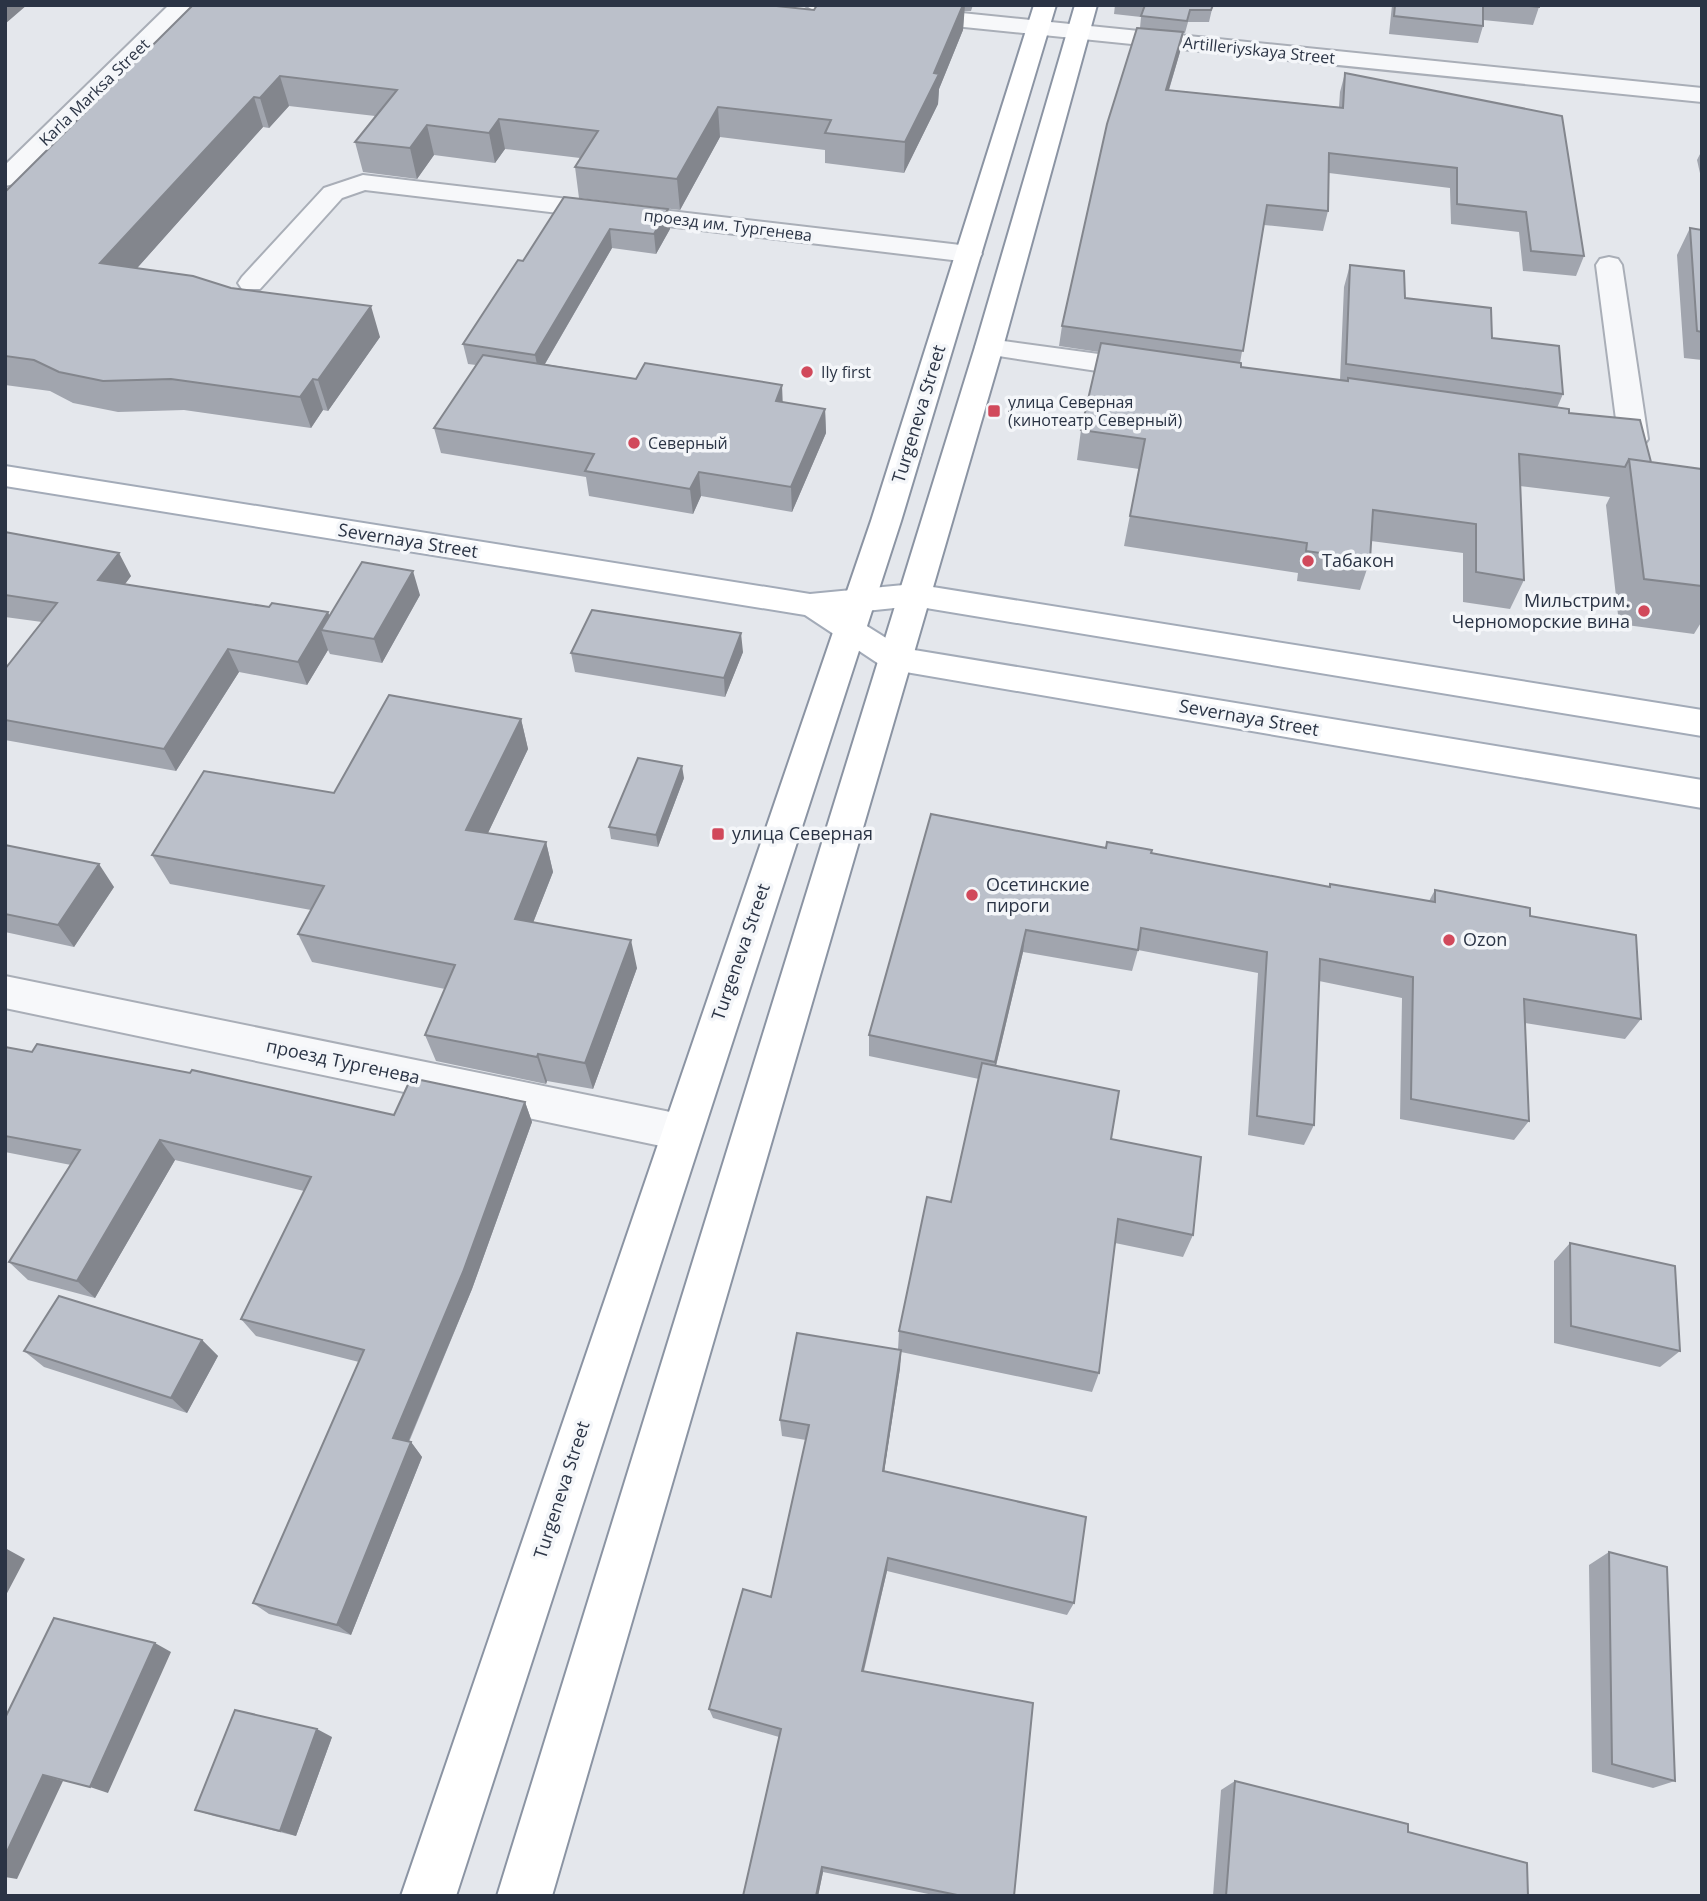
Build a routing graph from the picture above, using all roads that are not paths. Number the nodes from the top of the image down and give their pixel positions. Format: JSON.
{"nodes":[{"id":1,"x":182,"y":5,"type":"edge"},
{"id":2,"x":816,"y":5,"type":"edge"},
{"id":3,"x":1045,"y":5,"type":"edge"},
{"id":4,"x":1086,"y":5,"type":"edge"},
{"id":5,"x":1037,"y":29,"type":"junction"},
{"id":6,"x":1078,"y":32,"type":"junction"},
{"id":7,"x":1702,"y":95,"type":"edge"},
{"id":8,"x":5,"y":179,"type":"edge"},
{"id":9,"x":969,"y":254,"type":"junction"},
{"id":10,"x":1609,"y":265,"type":"dead end"},
{"id":11,"x":251,"y":283,"type":"dead end"},
{"id":12,"x":989,"y":347,"type":"junction"},
{"id":13,"x":1183,"y":374,"type":"edge"},
{"id":14,"x":1579,"y":431,"type":"edge"},
{"id":15,"x":5,"y":476,"type":"edge"},
{"id":16,"x":914,"y":595,"type":"junction"},
{"id":17,"x":855,"y":615,"type":"junction"},
{"id":18,"x":894,"y":658,"type":"junction"},
{"id":19,"x":1702,"y":723,"type":"edge"},
{"id":20,"x":1702,"y":794,"type":"edge"},
{"id":21,"x":5,"y":992,"type":"edge"},
{"id":22,"x":680,"y":1132,"type":"junction"},
{"id":23,"x":428,"y":1896,"type":"edge"},
{"id":24,"x":524,"y":1896,"type":"edge"}],
"edges":[{"from":1,"to":8,"type":"street","name":"Karla Marksa Street"},
{"from":2,"to":5,"type":"street","name":"Artilleriyskaya Street"},
{"from":3,"to":5,"type":"main road","name":"Turgeneva Street"},
{"from":4,"to":6,"type":"main road"},
{"from":5,"to":6,"type":"street","name":"Artilleriyskaya Street"},
{"from":5,"to":9,"type":"main road","name":"Turgeneva Street"},
{"from":6,"to":7,"type":"street","name":"Artilleriyskaya Street"},
{"from":6,"to":12,"type":"main road"},
{"from":9,"to":11,"type":"street","name":"проезд им. Тургенева"},
{"from":9,"to":17,"type":"main road","name":"Turgeneva Street"},
{"from":10,"to":14,"type":"street"},
{"from":12,"to":13,"type":"street"},
{"from":12,"to":16,"type":"main road"},
{"from":15,"to":17,"type":"main road","name":"Severnaya Street"},
{"from":16,"to":17,"type":"main road"},
{"from":16,"to":18,"type":"main road"},
{"from":16,"to":19,"type":"main road"},
{"from":17,"to":18,"type":"main road","name":"Severnaya Street"},
{"from":17,"to":22,"type":"main road","name":"Turgeneva Street"},
{"from":18,"to":20,"type":"main road","name":"Severnaya Street"},
{"from":18,"to":24,"type":"main road"},
{"from":21,"to":22,"type":"street","name":"проезд Тургенева"},
{"from":22,"to":23,"type":"main road","name":"Turgeneva Street"}]}
